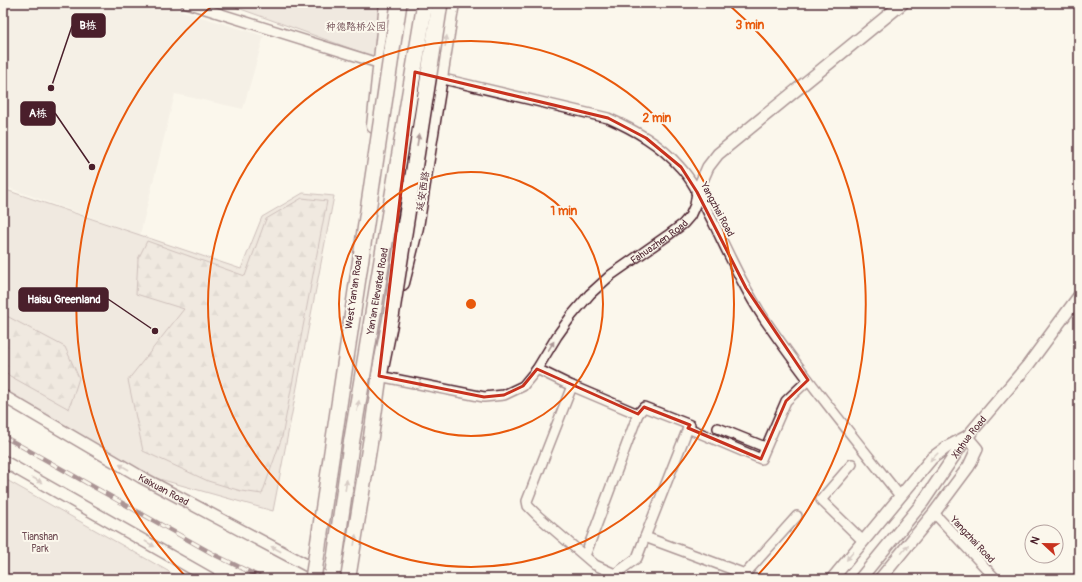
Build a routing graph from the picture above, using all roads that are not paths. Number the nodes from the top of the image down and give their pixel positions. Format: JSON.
{"nodes":[{"id":1,"x":186,"y":3,"type":"edge"},
{"id":2,"x":387,"y":3,"type":"edge"},
{"id":3,"x":399,"y":3,"type":"edge"},
{"id":4,"x":425,"y":3,"type":"edge"},
{"id":5,"x":440,"y":3,"type":"edge"},
{"id":6,"x":452,"y":3,"type":"edge"},
{"id":7,"x":903,"y":3,"type":"edge"},
{"id":8,"x":381,"y":64,"type":"junction"},
{"id":9,"x":415,"y":72,"type":"junction"},
{"id":10,"x":440,"y":78,"type":"junction"},
{"id":11,"x":697,"y":192,"type":"junction"},
{"id":12,"x":1079,"y":296,"type":"edge"},
{"id":13,"x":537,"y":369,"type":"junction"},
{"id":14,"x":379,"y":376,"type":"junction"},
{"id":15,"x":808,"y":380,"type":"junction"},
{"id":16,"x":572,"y":386,"type":"junction"},
{"id":17,"x":3,"y":396,"type":"edge"},
{"id":18,"x":638,"y":414,"type":"junction"},
{"id":19,"x":688,"y":428,"type":"junction"},
{"id":20,"x":718,"y":428,"type":"dead end"},
{"id":21,"x":334,"y":431,"type":"junction"},
{"id":22,"x":371,"y":437,"type":"junction"},
{"id":23,"x":967,"y":437,"type":"junction"},
{"id":24,"x":765,"y":447,"type":"junction"},
{"id":25,"x":3,"y":460,"type":"edge"},
{"id":26,"x":852,"y":464,"type":"dead end"},
{"id":27,"x":900,"y":496,"type":"junction"},
{"id":28,"x":934,"y":513,"type":"junction"},
{"id":29,"x":797,"y":516,"type":"dead end"},
{"id":30,"x":645,"y":537,"type":"junction"},
{"id":31,"x":863,"y":541,"type":"junction"},
{"id":32,"x":585,"y":556,"type":"junction"},
{"id":33,"x":310,"y":575,"type":"edge"},
{"id":34,"x":744,"y":577,"type":"edge"},
{"id":35,"x":211,"y":579,"type":"edge"},
{"id":36,"x":326,"y":579,"type":"edge"},
{"id":37,"x":332,"y":579,"type":"edge"},
{"id":38,"x":348,"y":579,"type":"edge"},
{"id":39,"x":832,"y":579,"type":"edge"},
{"id":40,"x":860,"y":579,"type":"edge"},
{"id":41,"x":880,"y":579,"type":"edge"},
{"id":42,"x":996,"y":579,"type":"edge"}],
"edges":[{"from":1,"to":8,"type":"street"},
{"from":2,"to":8,"type":"main road","name":"West Yan'an Road"},
{"from":3,"to":33,"type":"highway","name":"Yan'an Elevated Road","bridge":true},
{"from":4,"to":9,"type":"main road"},
{"from":37,"to":4,"type":"highway","name":"Yan'an Elevated Road","one_way":true,"bridge":true},
{"from":14,"to":5,"type":"highway","one_way":true,"bridge":true},
{"from":10,"to":6,"type":"main road","name":"延安西路","one_way":true},
{"from":7,"to":11,"type":"street","name":"Fahuazhen Road"},
{"from":8,"to":21,"type":"main road","name":"West Yan'an Road"},
{"from":9,"to":10,"type":"street","name":"Yangzhai Road"},
{"from":9,"to":14,"type":"main road"},
{"from":10,"to":11,"type":"street","name":"Yangzhai Road"},
{"from":10,"to":14,"type":"main road","name":"延安西路"},
{"from":13,"to":11,"type":"street","name":"Fahuazhen Road","one_way":true},
{"from":11,"to":15,"type":"street","name":"Yangzhai Road"},
{"from":12,"to":23,"type":"street","name":"Xinhua Road"},
{"from":14,"to":13,"type":"street","name":"Fahuazhen Road","one_way":true},
{"from":13,"to":16,"type":"street"},
{"from":14,"to":22,"type":"main road"},
{"from":15,"to":24,"type":"street"},
{"from":15,"to":27,"type":"street","name":"Yangzhai Road"},
{"from":16,"to":18,"type":"street"},
{"from":16,"to":32,"type":"street"},
{"from":33,"to":17,"type":"street","name":"Kaixuan Road","one_way":true},
{"from":18,"to":19,"type":"street"},
{"from":18,"to":32,"type":"street"},
{"from":19,"to":24,"type":"street"},
{"from":19,"to":30,"type":"street"},
{"from":20,"to":24,"type":"street"},
{"from":21,"to":22,"type":"main road"},
{"from":21,"to":33,"type":"main road","name":"West Yan'an Road"},
{"from":38,"to":22,"type":"main road","one_way":true},
{"from":23,"to":27,"type":"street","one_way":true},
{"from":23,"to":28,"type":"street"},
{"from":23,"to":40,"type":"street","name":"Xinhua Road"},
{"from":25,"to":35,"type":"street","one_way":true},
{"from":26,"to":31,"type":"street"},
{"from":27,"to":31,"type":"street"},
{"from":41,"to":28,"type":"street","one_way":true},
{"from":28,"to":42,"type":"street","name":"Yangzhai Road"},
{"from":29,"to":34,"type":"street"},
{"from":30,"to":32,"type":"street"},
{"from":30,"to":34,"type":"street"},
{"from":31,"to":39,"type":"street","one_way":true},
{"from":33,"to":36,"type":"street","name":"Kaixuan Road"}]}
